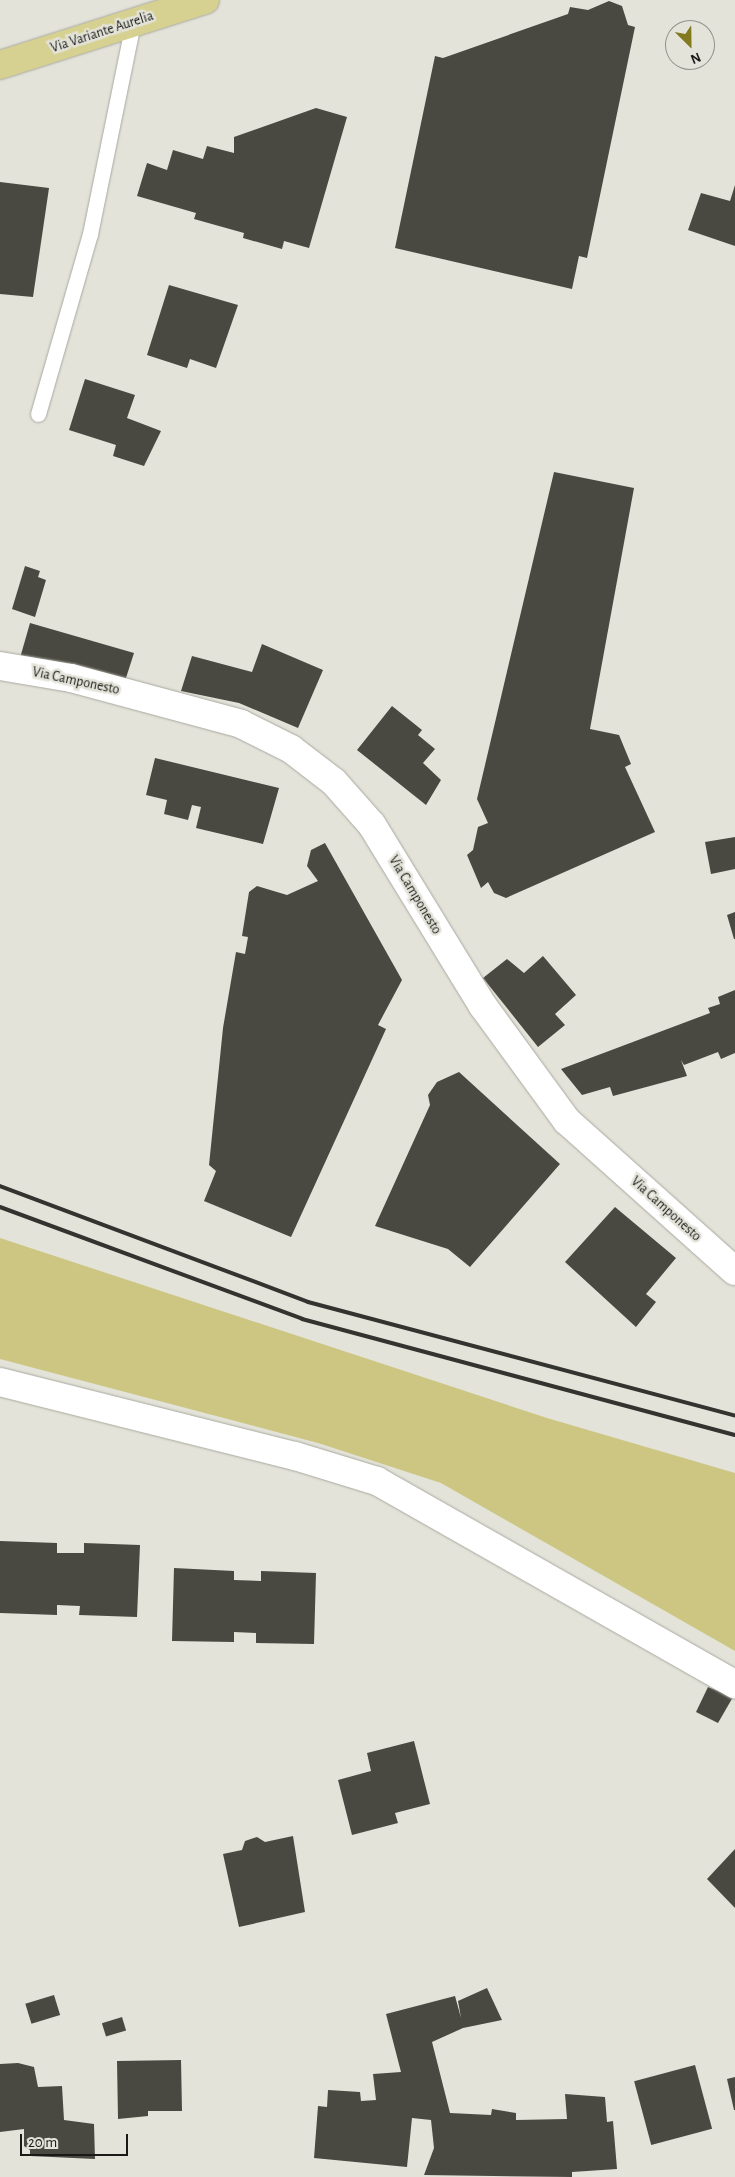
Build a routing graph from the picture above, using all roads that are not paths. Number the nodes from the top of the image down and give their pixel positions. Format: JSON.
{"nodes":[{"id":1,"x":205,"y":0,"type":"edge"},
{"id":2,"x":133,"y":22,"type":"junction"},
{"id":3,"x":0,"y":65,"type":"edge"},
{"id":4,"x":38,"y":414,"type":"dead end"},
{"id":5,"x":0,"y":666,"type":"edge"},
{"id":6,"x":735,"y":1271,"type":"edge"},
{"id":7,"x":0,"y":1382,"type":"edge"},
{"id":8,"x":735,"y":1684,"type":"edge"}],
"edges":[{"from":1,"to":2,"type":"main road","name":"Via Variante Aurelia"},
{"from":2,"to":3,"type":"main road","name":"Via Variante Aurelia"},
{"from":2,"to":4,"type":"lane"},
{"from":5,"to":6,"type":"street","name":"Via Camponesto"},
{"from":7,"to":8,"type":"street"}]}
